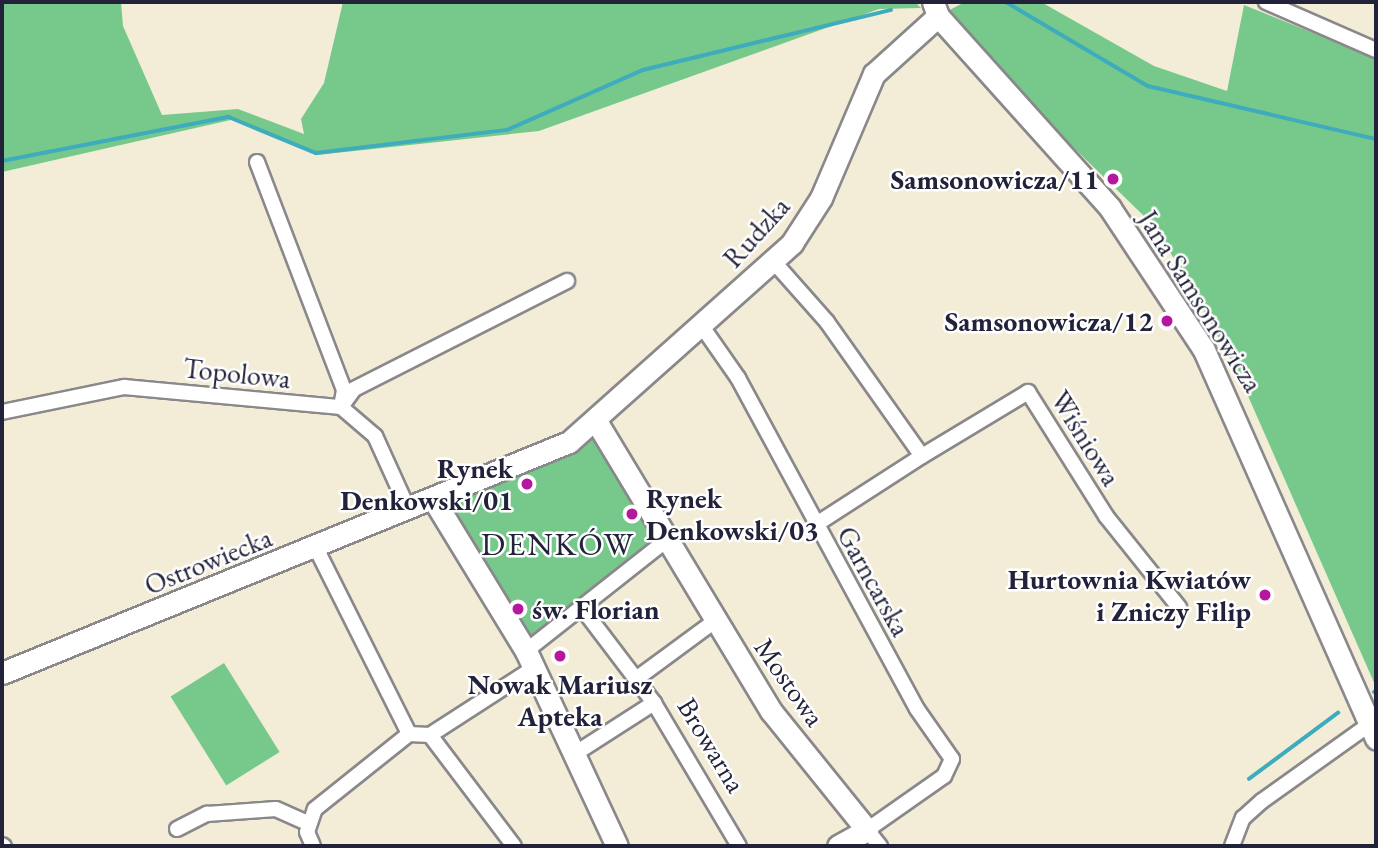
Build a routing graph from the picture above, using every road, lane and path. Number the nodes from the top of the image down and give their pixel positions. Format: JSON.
{"nodes":[{"id":1,"x":915,"y":2,"type":"edge"},
{"id":2,"x":1266,"y":2,"type":"edge"},
{"id":3,"x":935,"y":9,"type":"edge"},
{"id":4,"x":1376,"y":50,"type":"edge"},
{"id":5,"x":257,"y":162,"type":"dead end"},
{"id":6,"x":774,"y":262,"type":"junction"},
{"id":7,"x":567,"y":281,"type":"dead end"},
{"id":8,"x":701,"y":325,"type":"junction"},
{"id":9,"x":341,"y":407,"type":"junction"},
{"id":10,"x":2,"y":412,"type":"edge"},
{"id":11,"x":596,"y":421,"type":"junction"},
{"id":12,"x":922,"y":456,"type":"junction"},
{"id":13,"x":435,"y":502,"type":"junction"},
{"id":14,"x":409,"y":511,"type":"junction"},
{"id":15,"x":814,"y":525,"type":"junction"},
{"id":16,"x":664,"y":542,"type":"junction"},
{"id":17,"x":316,"y":548,"type":"junction"},
{"id":18,"x":1179,"y":607,"type":"dead end"},
{"id":19,"x":582,"y":608,"type":"junction"},
{"id":20,"x":715,"y":621,"type":"junction"},
{"id":21,"x":529,"y":661,"type":"junction"},
{"id":22,"x":2,"y":673,"type":"edge"},
{"id":23,"x":636,"y":679,"type":"junction"},
{"id":24,"x":654,"y":703,"type":"junction"},
{"id":25,"x":1373,"y":732,"type":"edge"},
{"id":26,"x":409,"y":734,"type":"junction"},
{"id":27,"x":430,"y":735,"type":"junction"},
{"id":28,"x":576,"y":753,"type":"junction"},
{"id":29,"x":308,"y":823,"type":"junction"},
{"id":30,"x":177,"y":829,"type":"dead end"},
{"id":31,"x":874,"y":838,"type":"edge"},
{"id":32,"x":313,"y":846,"type":"edge"},
{"id":33,"x":514,"y":846,"type":"edge"},
{"id":34,"x":617,"y":846,"type":"edge"},
{"id":35,"x":739,"y":846,"type":"edge"},
{"id":36,"x":838,"y":846,"type":"edge"},
{"id":37,"x":1231,"y":846,"type":"edge"}],
"edges":[{"from":1,"to":3,"type":"street","name":"Jana Samsonowicza"},
{"from":2,"to":4,"type":"street"},
{"from":3,"to":6,"type":"street","name":"Rudzka"},
{"from":3,"to":25,"type":"street","name":"Jana Samsonowicza"},
{"from":5,"to":9,"type":"street"},
{"from":6,"to":8,"type":"street","name":"Rudzka"},
{"from":6,"to":12,"type":"street"},
{"from":7,"to":9,"type":"street"},
{"from":8,"to":11,"type":"street","name":"Rudzka"},
{"from":8,"to":15,"type":"street","name":"Garncarska"},
{"from":9,"to":10,"type":"street","name":"Topolowa"},
{"from":9,"to":14,"type":"street"},
{"from":11,"to":13,"type":"street","name":"Rudzka"},
{"from":11,"to":16,"type":"street","name":"Mostowa"},
{"from":12,"to":15,"type":"street","name":"Wiśniowa"},
{"from":12,"to":18,"type":"street","name":"Wiśniowa"},
{"from":13,"to":14,"type":"street","name":"Ostrowiecka"},
{"from":13,"to":21,"type":"street"},
{"from":14,"to":17,"type":"street","name":"Ostrowiecka"},
{"from":15,"to":31,"type":"street","name":"Garncarska"},
{"from":16,"to":19,"type":"street"},
{"from":16,"to":20,"type":"street","name":"Mostowa"},
{"from":17,"to":22,"type":"street","name":"Ostrowiecka"},
{"from":17,"to":26,"type":"street"},
{"from":19,"to":21,"type":"street"},
{"from":19,"to":23,"type":"street","name":"Browarna"},
{"from":20,"to":23,"type":"street"},
{"from":20,"to":31,"type":"street","name":"Mostowa"},
{"from":21,"to":27,"type":"street"},
{"from":21,"to":28,"type":"street"},
{"from":23,"to":24,"type":"street","name":"Browarna"},
{"from":24,"to":28,"type":"street"},
{"from":24,"to":35,"type":"street","name":"Browarna"},
{"from":25,"to":37,"type":"street"},
{"from":26,"to":27,"type":"street"},
{"from":26,"to":29,"type":"street"},
{"from":27,"to":33,"type":"street"},
{"from":28,"to":34,"type":"street"},
{"from":29,"to":30,"type":"street"},
{"from":29,"to":32,"type":"street"},
{"from":31,"to":36,"type":"street"}]}
